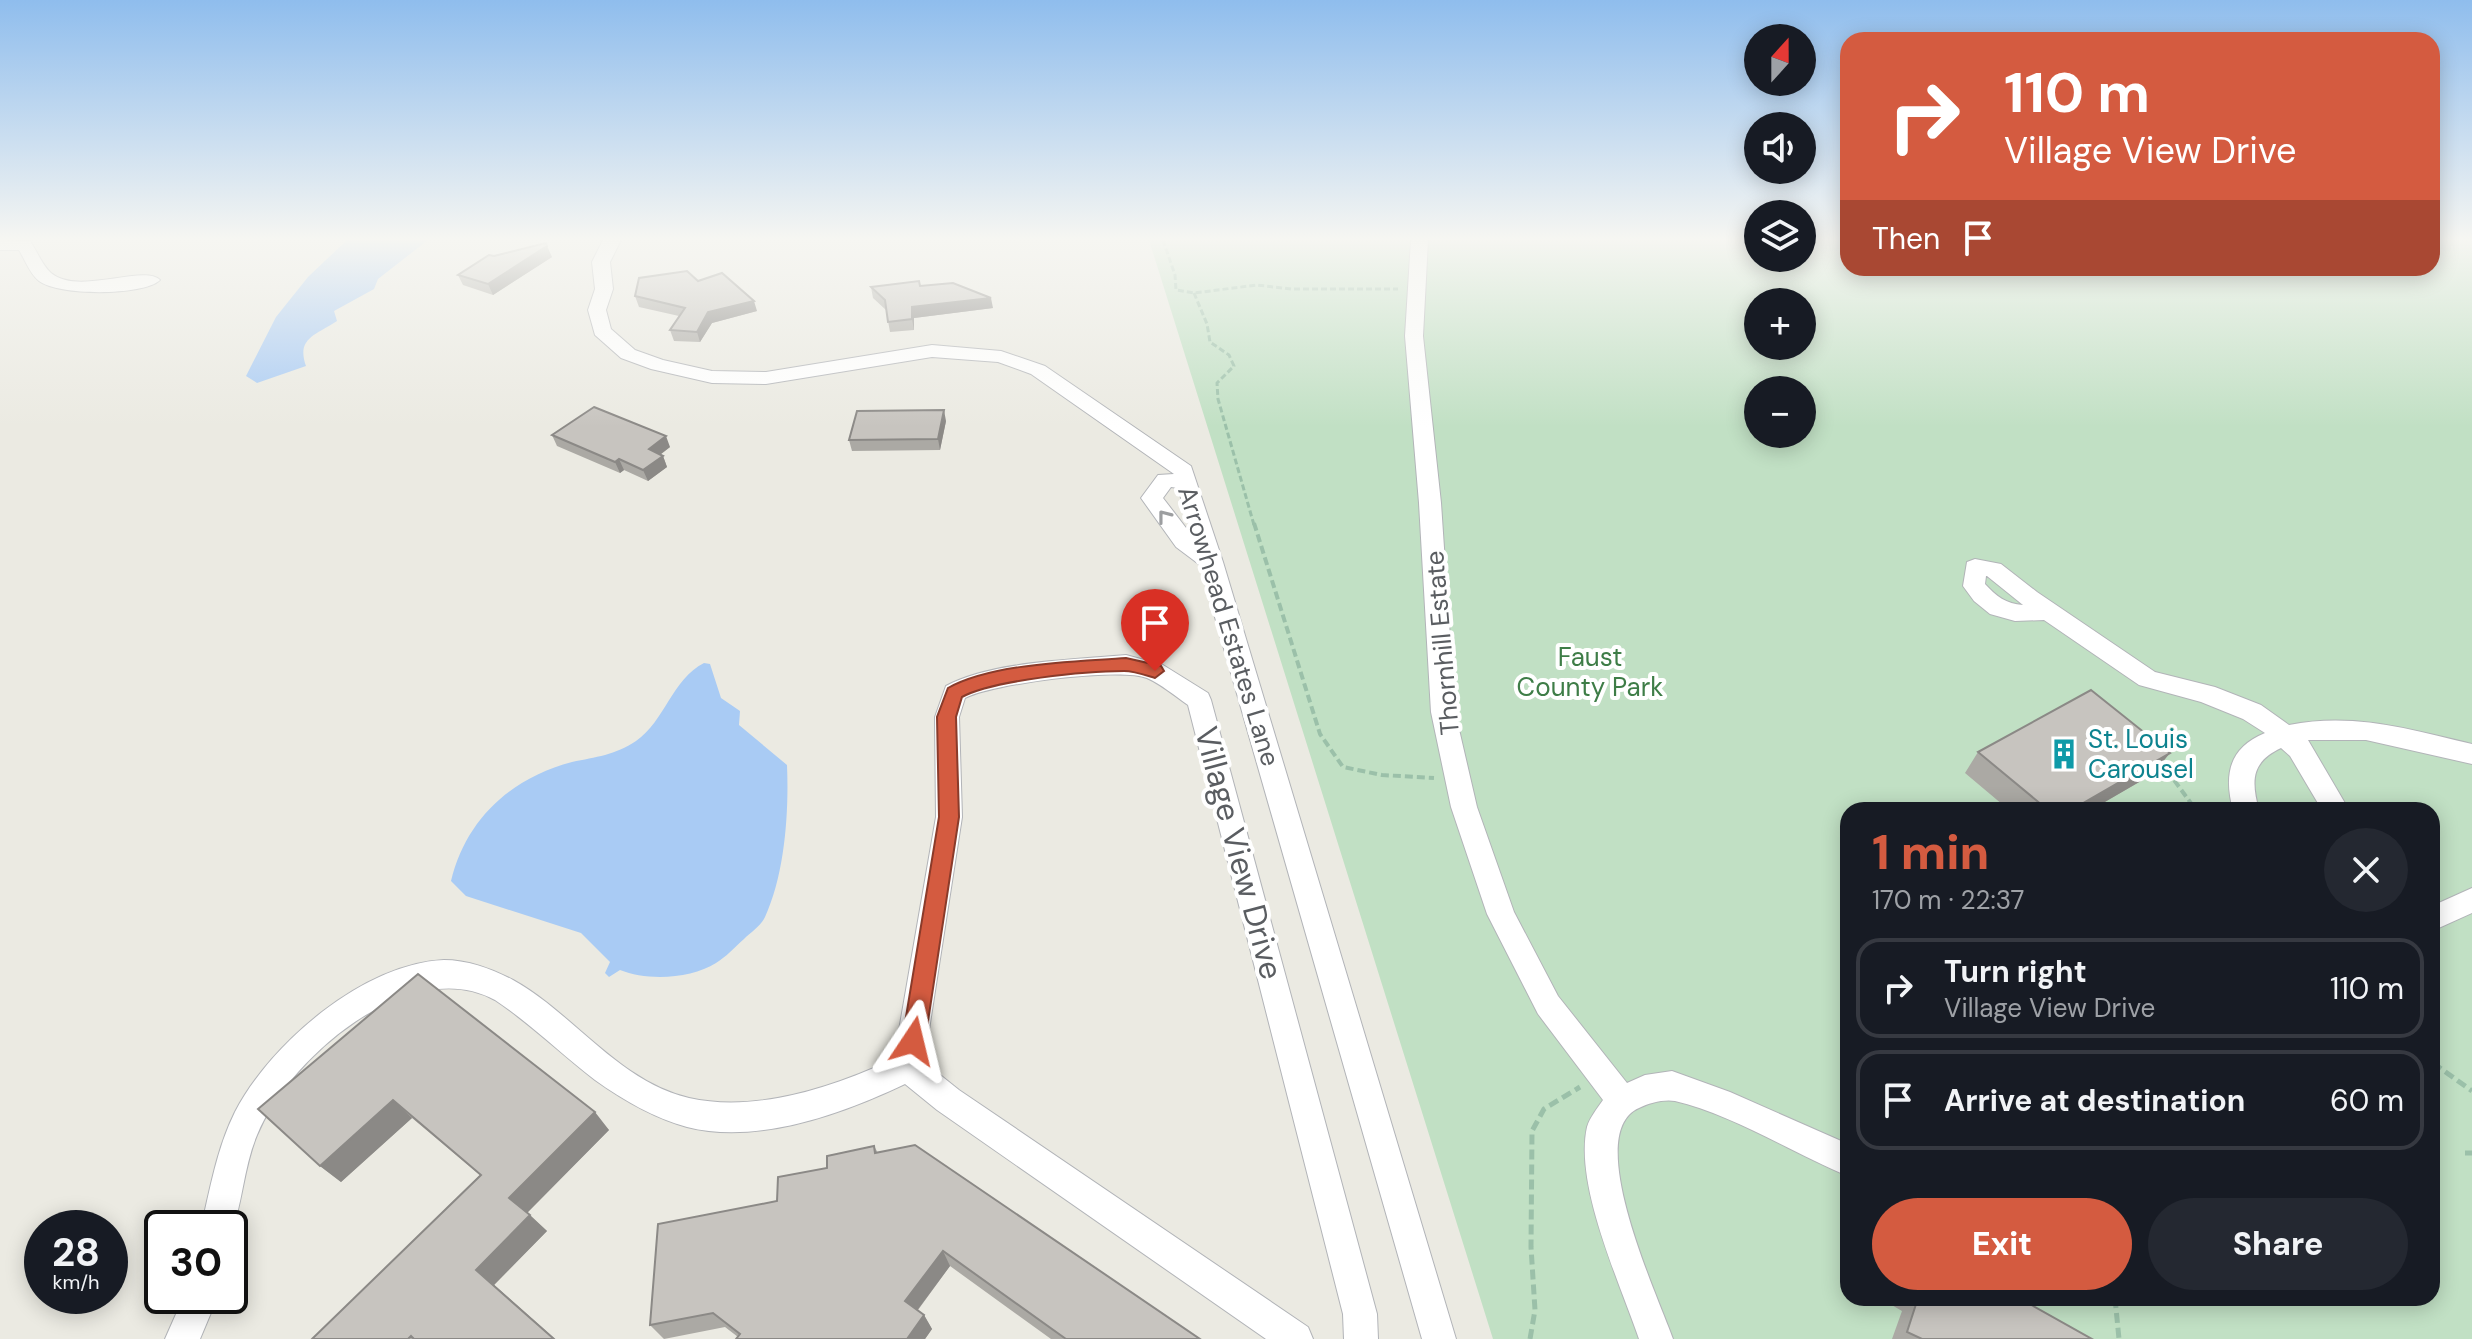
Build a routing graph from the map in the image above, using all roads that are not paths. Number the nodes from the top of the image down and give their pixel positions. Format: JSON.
{"nodes":[{"id":1,"x":600,"y":302,"type":"edge"},
{"id":2,"x":1415,"y":302,"type":"edge"},
{"id":3,"x":1187,"y":482,"type":"junction"},
{"id":4,"x":1212,"y":562,"type":"junction"},
{"id":5,"x":2047,"y":611,"type":"dead end"},
{"id":6,"x":2285,"y":737,"type":"junction"},
{"id":7,"x":2472,"y":754,"type":"edge"},
{"id":8,"x":2242,"y":802,"type":"edge"},
{"id":9,"x":2331,"y":802,"type":"edge"},
{"id":10,"x":2472,"y":900,"type":"edge"},
{"id":11,"x":2440,"y":915,"type":"edge"},
{"id":12,"x":908,"y":1068,"type":"junction"},
{"id":13,"x":1622,"y":1100,"type":"junction"},
{"id":14,"x":1840,"y":1156,"type":"edge"},
{"id":15,"x":221,"y":1210,"type":"edge"},
{"id":16,"x":193,"y":1314,"type":"edge"},
{"id":17,"x":182,"y":1339,"type":"edge"},
{"id":18,"x":1296,"y":1339,"type":"edge"},
{"id":19,"x":1361,"y":1339,"type":"edge"},
{"id":20,"x":1439,"y":1339,"type":"edge"},
{"id":21,"x":1656,"y":1339,"type":"edge"}],
"edges":[{"from":1,"to":3,"type":"street","name":"Arrowhead Estates Lane"},
{"from":2,"to":13,"type":"street","name":"Thornhill Estate"},
{"from":3,"to":4,"type":"street","name":"Arrowhead Estates Lane"},
{"from":4,"to":3,"type":"street","one_way":true},
{"from":4,"to":20,"type":"street","name":"Arrowhead Estates Lane"},
{"from":5,"to":6,"type":"street"},
{"from":6,"to":7,"type":"street"},
{"from":6,"to":8,"type":"street"},
{"from":6,"to":9,"type":"street"},
{"from":10,"to":11,"type":"street"},
{"from":12,"to":15,"type":"street"},
{"from":12,"to":18,"type":"street"},
{"from":12,"to":19,"type":"street","name":"Village View Drive"},
{"from":13,"to":14,"type":"street"},
{"from":13,"to":21,"type":"street"},
{"from":16,"to":17,"type":"street"}]}
